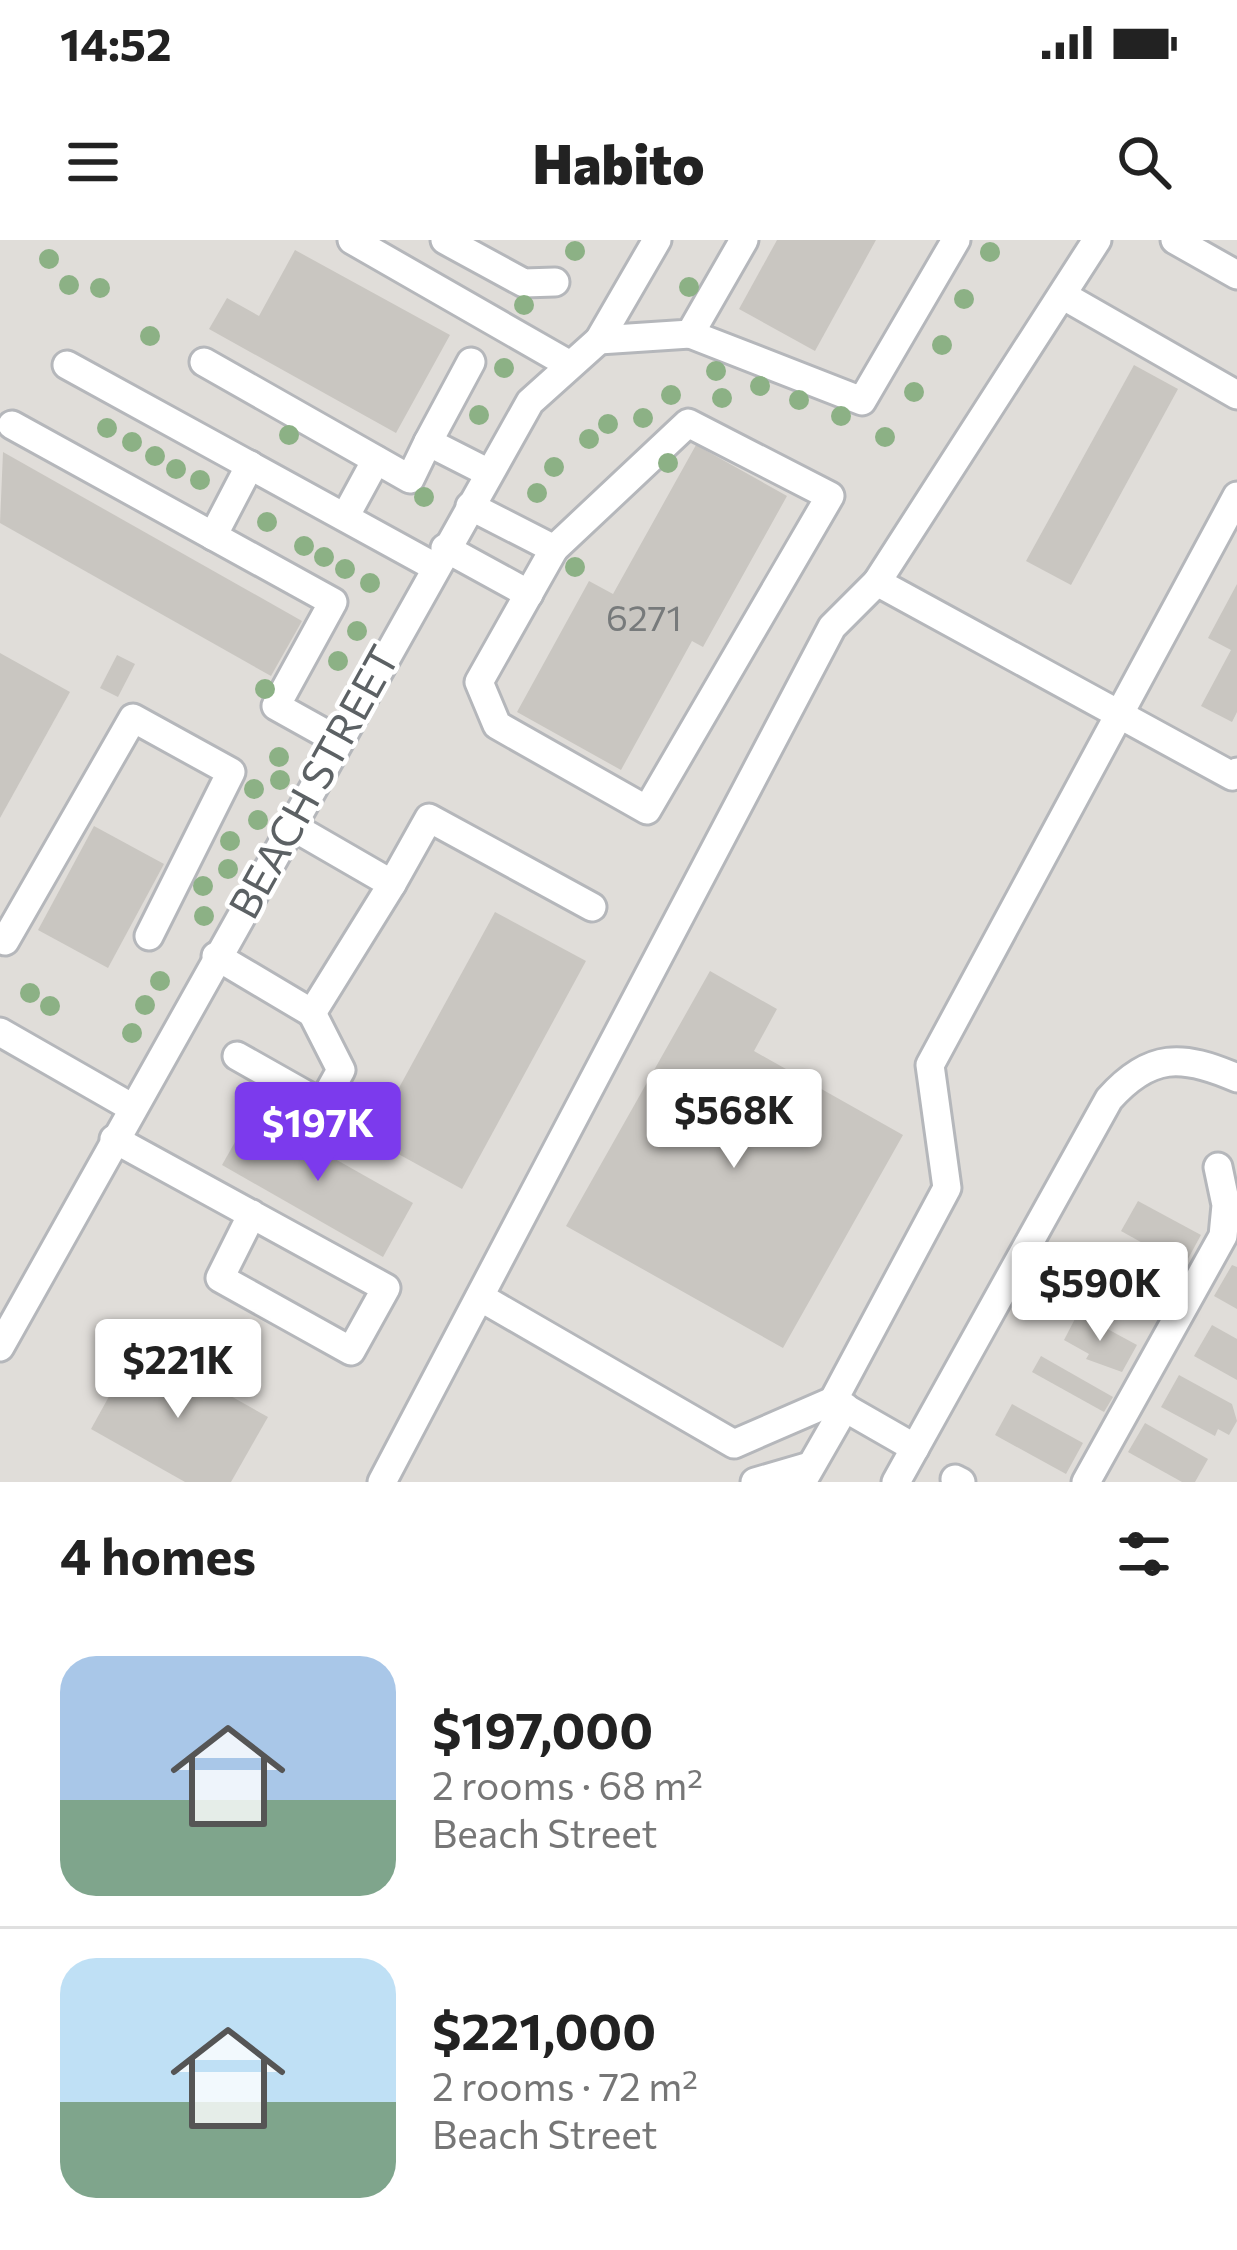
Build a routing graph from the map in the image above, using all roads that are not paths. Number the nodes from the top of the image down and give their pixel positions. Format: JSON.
{"nodes":[{"id":1,"x":352,"y":240,"type":"edge"},
{"id":2,"x":445,"y":240,"type":"edge"},
{"id":3,"x":657,"y":240,"type":"edge"},
{"id":4,"x":744,"y":240,"type":"edge"},
{"id":5,"x":956,"y":240,"type":"edge"},
{"id":6,"x":1097,"y":240,"type":"edge"},
{"id":7,"x":1175,"y":240,"type":"edge"},
{"id":8,"x":1237,"y":274,"type":"edge"},
{"id":9,"x":555,"y":282,"type":"dead end"},
{"id":10,"x":1064,"y":296,"type":"junction"},
{"id":11,"x":690,"y":334,"type":"junction"},
{"id":12,"x":599,"y":340,"type":"junction"},
{"id":13,"x":204,"y":362,"type":"dead end"},
{"id":14,"x":472,"y":362,"type":"dead end"},
{"id":15,"x":68,"y":365,"type":"dead end"},
{"id":16,"x":570,"y":365,"type":"junction"},
{"id":17,"x":1237,"y":394,"type":"edge"},
{"id":18,"x":12,"y":425,"type":"dead end"},
{"id":19,"x":428,"y":442,"type":"junction"},
{"id":20,"x":376,"y":460,"type":"junction"},
{"id":21,"x":250,"y":465,"type":"junction"},
{"id":22,"x":489,"y":472,"type":"junction"},
{"id":23,"x":1237,"y":496,"type":"edge"},
{"id":24,"x":470,"y":506,"type":"junction"},
{"id":25,"x":346,"y":518,"type":"junction"},
{"id":26,"x":213,"y":536,"type":"junction"},
{"id":27,"x":554,"y":549,"type":"junction"},
{"id":28,"x":440,"y":558,"type":"junction"},
{"id":29,"x":877,"y":582,"type":"junction"},
{"id":30,"x":529,"y":593,"type":"junction"},
{"id":31,"x":1121,"y":713,"type":"junction"},
{"id":32,"x":338,"y":740,"type":"junction"},
{"id":33,"x":1237,"y":772,"type":"edge"},
{"id":34,"x":290,"y":825,"type":"junction"},
{"id":35,"x":392,"y":884,"type":"junction"},
{"id":36,"x":592,"y":907,"type":"dead end"},
{"id":37,"x":149,"y":936,"type":"dead end"},
{"id":38,"x":5,"y":941,"type":"dead end"},
{"id":39,"x":216,"y":956,"type":"junction"},
{"id":40,"x":312,"y":1013,"type":"junction"},
{"id":41,"x":0,"y":1033,"type":"edge"},
{"id":42,"x":237,"y":1056,"type":"dead end"},
{"id":43,"x":1237,"y":1078,"type":"edge"},
{"id":44,"x":131,"y":1107,"type":"junction"},
{"id":45,"x":115,"y":1138,"type":"junction"},
{"id":46,"x":1218,"y":1167,"type":"dead end"},
{"id":47,"x":252,"y":1214,"type":"junction"},
{"id":48,"x":480,"y":1297,"type":"junction"},
{"id":49,"x":0,"y":1347,"type":"edge"},
{"id":50,"x":839,"y":1404,"type":"junction"},
{"id":51,"x":915,"y":1448,"type":"junction"},
{"id":52,"x":806,"y":1474,"type":"edge"},
{"id":53,"x":382,"y":1482,"type":"edge"},
{"id":54,"x":755,"y":1482,"type":"edge"},
{"id":55,"x":896,"y":1482,"type":"edge"},
{"id":56,"x":1086,"y":1482,"type":"edge"}],
"edges":[{"from":1,"to":16,"type":"street"},
{"from":2,"to":9,"type":"street"},
{"from":3,"to":12,"type":"street","name":"BEACH STREET"},
{"from":4,"to":11,"type":"street"},
{"from":5,"to":11,"type":"street"},
{"from":6,"to":10,"type":"street"},
{"from":7,"to":8,"type":"street"},
{"from":10,"to":17,"type":"street"},
{"from":10,"to":29,"type":"street"},
{"from":11,"to":12,"type":"street"},
{"from":12,"to":16,"type":"street","name":"BEACH STREET"},
{"from":13,"to":20,"type":"street"},
{"from":14,"to":19,"type":"street"},
{"from":15,"to":21,"type":"street"},
{"from":16,"to":22,"type":"street","name":"BEACH STREET"},
{"from":18,"to":26,"type":"street"},
{"from":19,"to":20,"type":"street"},
{"from":19,"to":22,"type":"street"},
{"from":20,"to":25,"type":"street"},
{"from":21,"to":25,"type":"street"},
{"from":21,"to":26,"type":"street"},
{"from":22,"to":24,"type":"street","name":"BEACH STREET"},
{"from":23,"to":31,"type":"street"},
{"from":24,"to":27,"type":"street"},
{"from":24,"to":28,"type":"street","name":"BEACH STREET"},
{"from":25,"to":28,"type":"street"},
{"from":26,"to":32,"type":"street"},
{"from":27,"to":30,"type":"street"},
{"from":27,"to":30,"type":"street"},
{"from":28,"to":30,"type":"street"},
{"from":28,"to":32,"type":"street","name":"BEACH STREET"},
{"from":29,"to":31,"type":"street"},
{"from":29,"to":48,"type":"street"},
{"from":31,"to":33,"type":"street"},
{"from":31,"to":50,"type":"street"},
{"from":32,"to":34,"type":"street","name":"BEACH STREET"},
{"from":34,"to":35,"type":"street"},
{"from":34,"to":39,"type":"street","name":"BEACH STREET"},
{"from":35,"to":36,"type":"street"},
{"from":35,"to":40,"type":"street"},
{"from":37,"to":38,"type":"street"},
{"from":39,"to":40,"type":"street"},
{"from":39,"to":44,"type":"street","name":"BEACH STREET"},
{"from":40,"to":42,"type":"street"},
{"from":41,"to":44,"type":"street"},
{"from":43,"to":51,"type":"street"},
{"from":44,"to":45,"type":"street","name":"BEACH STREET"},
{"from":45,"to":47,"type":"street"},
{"from":45,"to":49,"type":"street","name":"BEACH STREET"},
{"from":46,"to":56,"type":"street"},
{"from":47,"to":47,"type":"street"},
{"from":48,"to":50,"type":"street"},
{"from":48,"to":53,"type":"street"},
{"from":50,"to":51,"type":"street"},
{"from":50,"to":52,"type":"street"},
{"from":51,"to":55,"type":"street"},
{"from":52,"to":54,"type":"street"}]}
